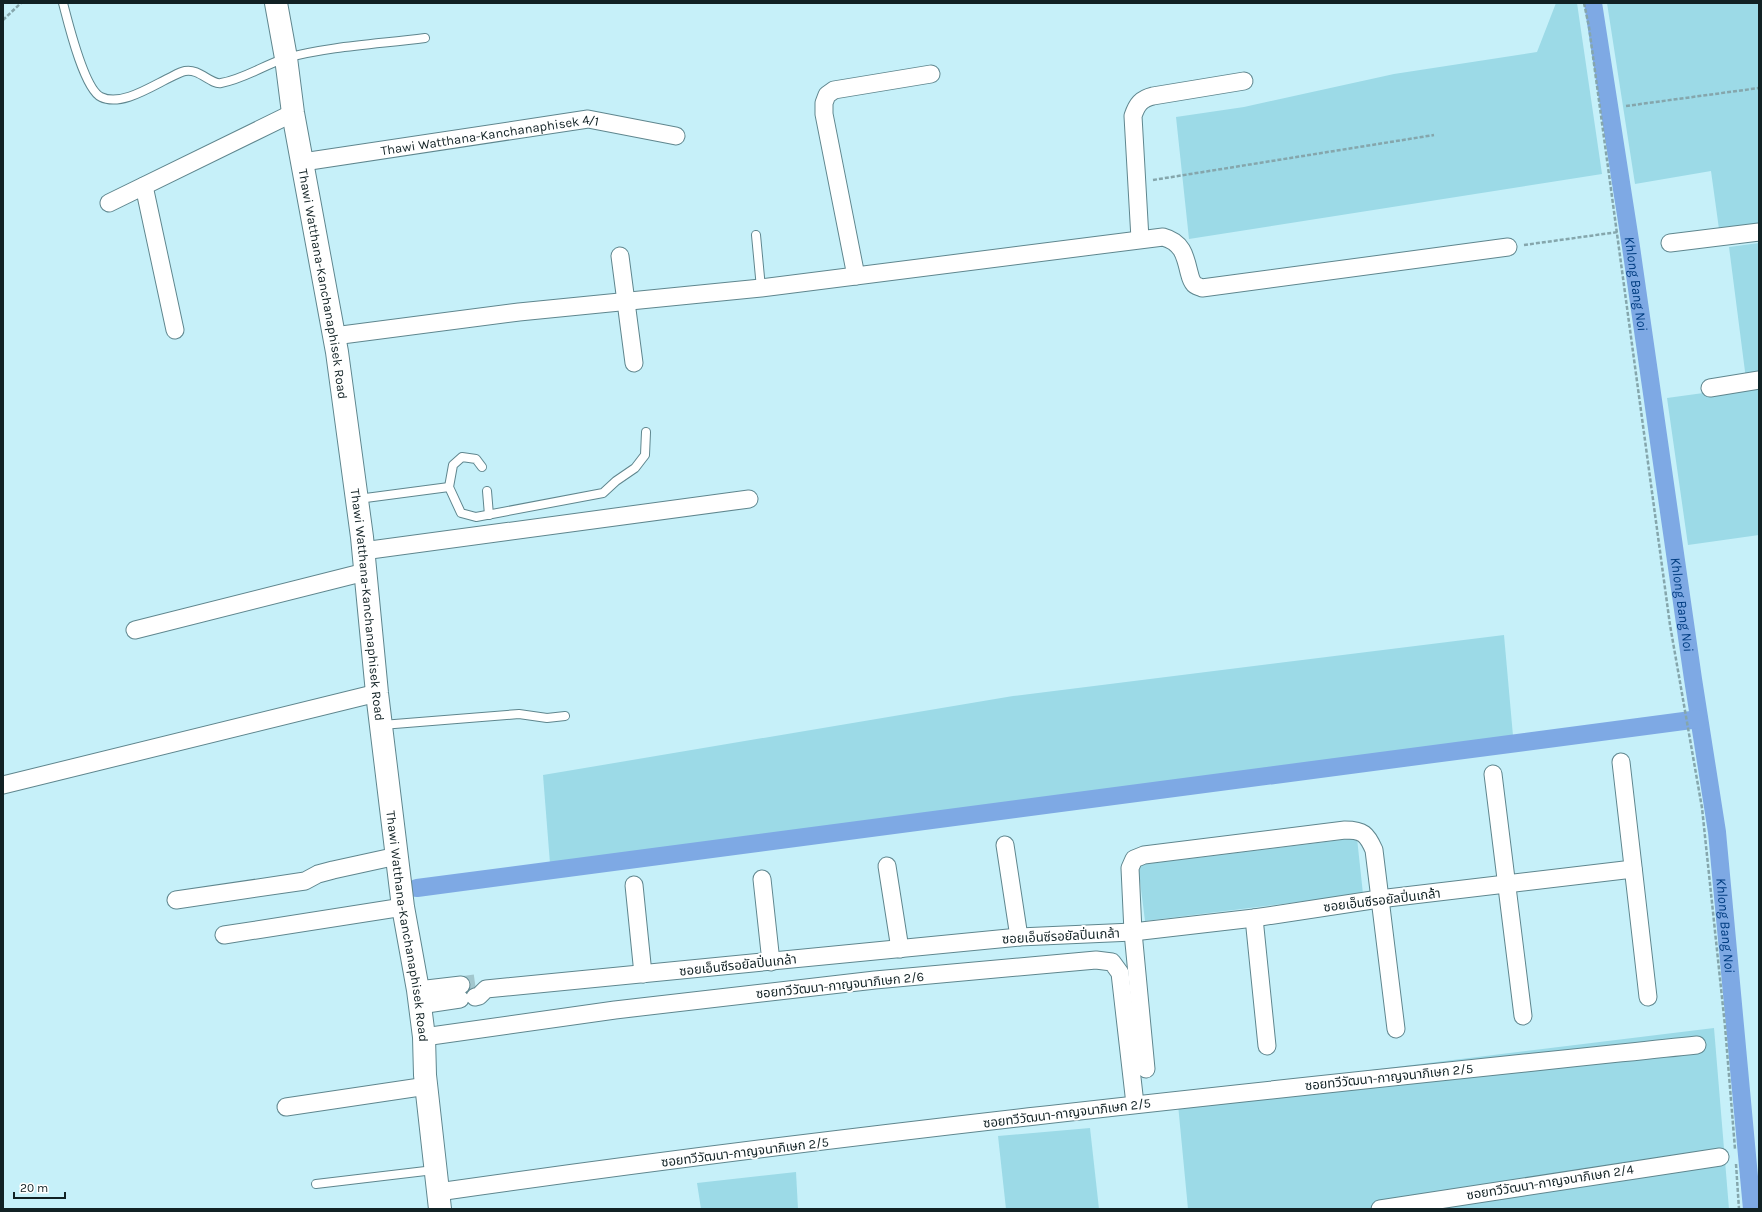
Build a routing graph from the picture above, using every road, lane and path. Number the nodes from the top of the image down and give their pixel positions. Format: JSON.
{"nodes":[{"id":1,"x":21,"y":3,"type":"edge"},
{"id":2,"x":63,"y":3,"type":"edge"},
{"id":3,"x":276,"y":3,"type":"edge"},
{"id":4,"x":1584,"y":3,"type":"edge"},
{"id":5,"x":3,"y":20,"type":"edge"},
{"id":6,"x":425,"y":38,"type":"dead end"},
{"id":7,"x":286,"y":58,"type":"junction"},
{"id":8,"x":932,"y":74,"type":"dead end"},
{"id":9,"x":1244,"y":81,"type":"dead end"},
{"id":10,"x":1759,"y":88,"type":"edge"},
{"id":11,"x":1626,"y":106,"type":"dead end"},
{"id":12,"x":293,"y":112,"type":"junction"},
{"id":13,"x":1434,"y":135,"type":"dead end"},
{"id":14,"x":676,"y":136,"type":"dead end"},
{"id":15,"x":302,"y":162,"type":"junction"},
{"id":16,"x":1137,"y":182,"type":"junction"},
{"id":17,"x":144,"y":186,"type":"junction"},
{"id":18,"x":109,"y":203,"type":"dead end"},
{"id":19,"x":1618,"y":232,"type":"junction"},
{"id":20,"x":1759,"y":232,"type":"edge"},
{"id":21,"x":756,"y":235,"type":"dead end"},
{"id":22,"x":1140,"y":239,"type":"junction"},
{"id":23,"x":1670,"y":243,"type":"dead end"},
{"id":24,"x":1508,"y":247,"type":"joint"},
{"id":25,"x":620,"y":256,"type":"dead end"},
{"id":26,"x":856,"y":276,"type":"junction"},
{"id":27,"x":761,"y":288,"type":"junction"},
{"id":28,"x":627,"y":302,"type":"junction"},
{"id":29,"x":175,"y":330,"type":"dead end"},
{"id":30,"x":334,"y":336,"type":"junction"},
{"id":31,"x":634,"y":363,"type":"dead end"},
{"id":32,"x":1759,"y":380,"type":"edge"},
{"id":33,"x":1710,"y":388,"type":"dead end"},
{"id":34,"x":646,"y":432,"type":"dead end"},
{"id":35,"x":482,"y":467,"type":"dead end"},
{"id":36,"x":449,"y":487,"type":"junction"},
{"id":37,"x":487,"y":491,"type":"dead end"},
{"id":38,"x":357,"y":499,"type":"junction"},
{"id":39,"x":749,"y":499,"type":"dead end"},
{"id":40,"x":488,"y":515,"type":"junction"},
{"id":41,"x":364,"y":562,"type":"junction"},
{"id":42,"x":135,"y":630,"type":"dead end"},
{"id":43,"x":377,"y":694,"type":"junction"},
{"id":44,"x":565,"y":716,"type":"dead end"},
{"id":45,"x":381,"y":725,"type":"junction"},
{"id":46,"x":1621,"y":762,"type":"dead end"},
{"id":47,"x":1493,"y":774,"type":"dead end"},
{"id":48,"x":3,"y":785,"type":"edge"},
{"id":49,"x":1005,"y":845,"type":"dead end"},
{"id":50,"x":397,"y":856,"type":"junction"},
{"id":51,"x":888,"y":866,"type":"dead end"},
{"id":52,"x":1633,"y":869,"type":"junction"},
{"id":53,"x":762,"y":879,"type":"dead end"},
{"id":54,"x":634,"y":885,"type":"dead end"},
{"id":55,"x":1506,"y":885,"type":"junction"},
{"id":56,"x":1379,"y":899,"type":"junction"},
{"id":57,"x":176,"y":900,"type":"dead end"},
{"id":58,"x":403,"y":907,"type":"junction"},
{"id":59,"x":1254,"y":918,"type":"junction"},
{"id":60,"x":1133,"y":932,"type":"junction"},
{"id":61,"x":224,"y":935,"type":"dead end"},
{"id":62,"x":1019,"y":937,"type":"junction"},
{"id":63,"x":900,"y":949,"type":"junction"},
{"id":64,"x":771,"y":962,"type":"junction"},
{"id":65,"x":643,"y":974,"type":"junction"},
{"id":66,"x":419,"y":997,"type":"junction"},
{"id":67,"x":1648,"y":997,"type":"dead end"},
{"id":68,"x":1523,"y":1016,"type":"dead end"},
{"id":69,"x":1396,"y":1029,"type":"dead end"},
{"id":70,"x":424,"y":1037,"type":"junction"},
{"id":71,"x":1698,"y":1045,"type":"dead end"},
{"id":72,"x":1267,"y":1046,"type":"dead end"},
{"id":73,"x":1146,"y":1069,"type":"dead end"},
{"id":74,"x":427,"y":1086,"type":"junction"},
{"id":75,"x":1135,"y":1104,"type":"junction"},
{"id":76,"x":286,"y":1107,"type":"dead end"},
{"id":77,"x":1730,"y":1157,"type":"junction"},
{"id":78,"x":436,"y":1170,"type":"junction"},
{"id":79,"x":316,"y":1184,"type":"dead end"},
{"id":80,"x":439,"y":1201,"type":"edge"},
{"id":81,"x":1380,"y":1209,"type":"edge"},
{"id":82,"x":1739,"y":1209,"type":"edge"}],
"edges":[{"from":1,"to":5,"type":"path"},
{"from":2,"to":7,"type":"lane"},
{"from":3,"to":7,"type":"street","name":"Thawi Watthana-Kanchanaphisek Road"},
{"from":4,"to":19,"type":"path"},
{"from":6,"to":7,"type":"lane"},
{"from":7,"to":12,"type":"street","name":"Thawi Watthana-Kanchanaphisek Road"},
{"from":8,"to":26,"type":"street"},
{"from":9,"to":16,"type":"street"},
{"from":10,"to":11,"type":"path"},
{"from":12,"to":15,"type":"street","name":"Thawi Watthana-Kanchanaphisek Road"},
{"from":12,"to":17,"type":"street"},
{"from":13,"to":16,"type":"path"},
{"from":14,"to":15,"type":"street","name":"Thawi Watthana-Kanchanaphisek 4/1"},
{"from":15,"to":30,"type":"street","name":"Thawi Watthana-Kanchanaphisek Road"},
{"from":16,"to":22,"type":"street"},
{"from":17,"to":18,"type":"street"},
{"from":17,"to":29,"type":"street"},
{"from":19,"to":24,"type":"path"},
{"from":19,"to":77,"type":"path"},
{"from":20,"to":23,"type":"street"},
{"from":21,"to":27,"type":"lane"},
{"from":22,"to":24,"type":"street"},
{"from":22,"to":26,"type":"street"},
{"from":25,"to":28,"type":"street"},
{"from":26,"to":27,"type":"street"},
{"from":27,"to":28,"type":"street"},
{"from":28,"to":30,"type":"street"},
{"from":28,"to":31,"type":"street"},
{"from":30,"to":38,"type":"street","name":"Thawi Watthana-Kanchanaphisek Road"},
{"from":32,"to":33,"type":"street"},
{"from":34,"to":40,"type":"lane"},
{"from":35,"to":36,"type":"lane"},
{"from":36,"to":38,"type":"lane"},
{"from":36,"to":40,"type":"lane"},
{"from":37,"to":40,"type":"lane"},
{"from":38,"to":41,"type":"street","name":"Thawi Watthana-Kanchanaphisek Road"},
{"from":39,"to":41,"type":"street"},
{"from":41,"to":42,"type":"street"},
{"from":41,"to":43,"type":"street","name":"Thawi Watthana-Kanchanaphisek Road"},
{"from":43,"to":45,"type":"street","name":"Thawi Watthana-Kanchanaphisek Road"},
{"from":43,"to":48,"type":"street"},
{"from":44,"to":45,"type":"lane"},
{"from":45,"to":50,"type":"street","name":"Thawi Watthana-Kanchanaphisek Road"},
{"from":46,"to":52,"type":"street"},
{"from":47,"to":55,"type":"street"},
{"from":49,"to":62,"type":"street"},
{"from":50,"to":57,"type":"street"},
{"from":50,"to":58,"type":"street","name":"Thawi Watthana-Kanchanaphisek Road"},
{"from":51,"to":63,"type":"street"},
{"from":52,"to":55,"type":"street","name":"ซอยเอ็นซีรอยัลปิ่นเกล้า"},
{"from":52,"to":67,"type":"street"},
{"from":53,"to":64,"type":"street"},
{"from":54,"to":65,"type":"street"},
{"from":55,"to":56,"type":"street","name":"ซอยเอ็นซีรอยัลปิ่นเกล้า"},
{"from":55,"to":68,"type":"street"},
{"from":56,"to":59,"type":"street","name":"ซอยเอ็นซีรอยัลปิ่นเกล้า"},
{"from":56,"to":60,"type":"street"},
{"from":56,"to":69,"type":"street"},
{"from":58,"to":61,"type":"street"},
{"from":58,"to":66,"type":"street","name":"Thawi Watthana-Kanchanaphisek Road"},
{"from":59,"to":60,"type":"street","name":"ซอยเอ็นซีรอยัลปิ่นเกล้า"},
{"from":59,"to":72,"type":"street"},
{"from":60,"to":62,"type":"street","name":"ซอยเอ็นซีรอยัลปิ่นเกล้า"},
{"from":60,"to":73,"type":"street"},
{"from":62,"to":63,"type":"street","name":"ซอยเอ็นซีรอยัลปิ่นเกล้า"},
{"from":63,"to":64,"type":"street","name":"ซอยเอ็นซีรอยัลปิ่นเกล้า"},
{"from":64,"to":65,"type":"street","name":"ซอยเอ็นซีรอยัลปิ่นเกล้า"},
{"from":65,"to":66,"type":"street","name":"ซอยเอ็นซีรอยัลปิ่นเกล้า"},
{"from":66,"to":70,"type":"street","name":"Thawi Watthana-Kanchanaphisek Road"},
{"from":70,"to":74,"type":"street","name":"Thawi Watthana-Kanchanaphisek Road"},
{"from":70,"to":75,"type":"street","name":"ซอยทวีวัฒนา-กาญจนาภิเษก 2/6"},
{"from":71,"to":75,"type":"street","name":"ซอยทวีวัฒนา-กาญจนาภิเษก 2/5"},
{"from":74,"to":76,"type":"street"},
{"from":74,"to":78,"type":"street","name":"Thawi Watthana-Kanchanaphisek Road"},
{"from":75,"to":80,"type":"street","name":"ซอยทวีวัฒนา-กาญจนาภิเษก 2/5"},
{"from":77,"to":81,"type":"street","name":"ซอยทวีวัฒนา-กาญจนาภิเษก 2/4"},
{"from":77,"to":82,"type":"path"},
{"from":78,"to":79,"type":"lane"},
{"from":78,"to":80,"type":"street","name":"Thawi Watthana-Kanchanaphisek Road"}]}
